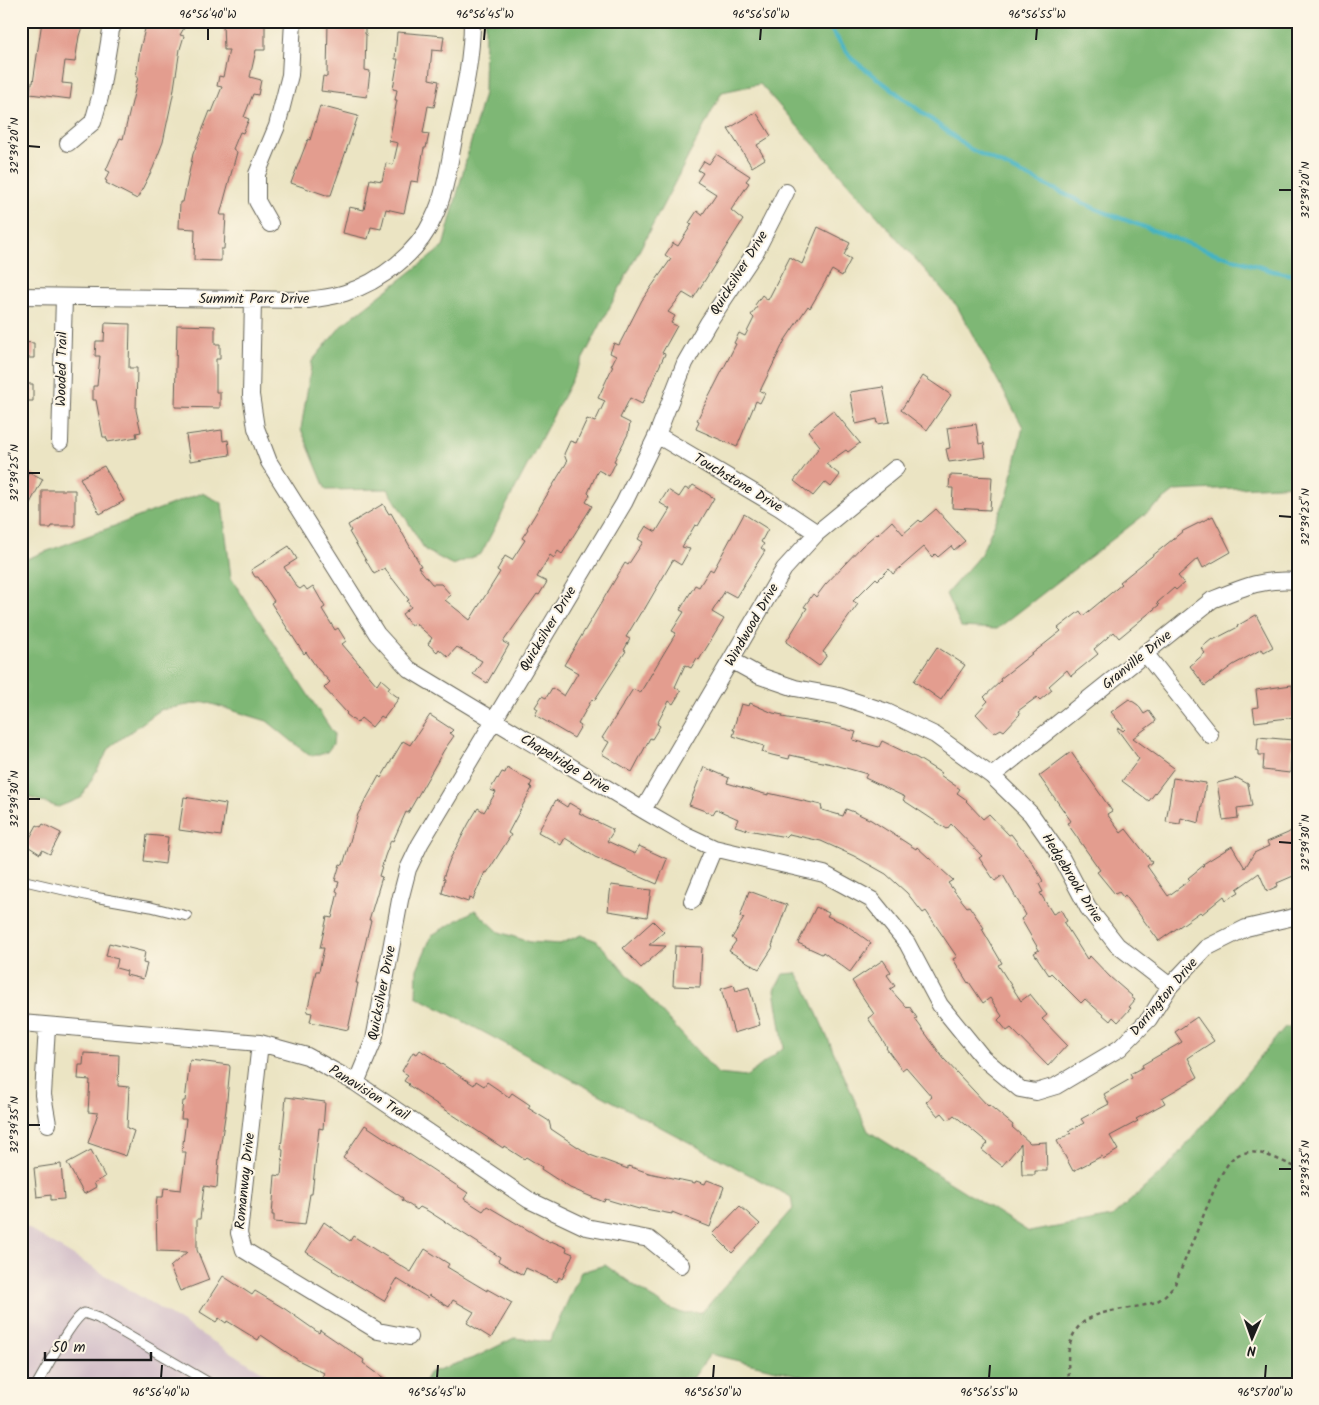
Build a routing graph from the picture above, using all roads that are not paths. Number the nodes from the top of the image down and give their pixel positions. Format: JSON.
{"nodes":[{"id":1,"x":115,"y":21,"type":"edge"},
{"id":2,"x":294,"y":21,"type":"edge"},
{"id":3,"x":472,"y":21,"type":"edge"},
{"id":4,"x":68,"y":143,"type":"dead end"},
{"id":5,"x":786,"y":192,"type":"dead end"},
{"id":6,"x":270,"y":224,"type":"dead end"},
{"id":7,"x":21,"y":296,"type":"edge"},
{"id":8,"x":64,"y":296,"type":"junction"},
{"id":9,"x":253,"y":300,"type":"junction"},
{"id":10,"x":657,"y":435,"type":"junction"},
{"id":11,"x":60,"y":442,"type":"dead end"},
{"id":12,"x":896,"y":468,"type":"dead end"},
{"id":13,"x":817,"y":533,"type":"junction"},
{"id":14,"x":1298,"y":581,"type":"edge"},
{"id":15,"x":1145,"y":653,"type":"junction"},
{"id":16,"x":732,"y":660,"type":"junction"},
{"id":17,"x":493,"y":721,"type":"junction"},
{"id":18,"x":1210,"y":735,"type":"dead end"},
{"id":19,"x":992,"y":776,"type":"junction"},
{"id":20,"x":642,"y":810,"type":"junction"},
{"id":21,"x":714,"y":848,"type":"junction"},
{"id":22,"x":21,"y":880,"type":"edge"},
{"id":23,"x":692,"y":901,"type":"dead end"},
{"id":24,"x":187,"y":916,"type":"dead end"},
{"id":25,"x":1298,"y":916,"type":"edge"},
{"id":26,"x":1170,"y":986,"type":"junction"},
{"id":27,"x":21,"y":1023,"type":"edge"},
{"id":28,"x":46,"y":1026,"type":"junction"},
{"id":29,"x":260,"y":1043,"type":"junction"},
{"id":30,"x":356,"y":1083,"type":"junction"},
{"id":31,"x":1036,"y":1092,"type":"joint"},
{"id":32,"x":48,"y":1124,"type":"dead end"},
{"id":33,"x":681,"y":1265,"type":"dead end"},
{"id":34,"x":409,"y":1337,"type":"dead end"},
{"id":35,"x":37,"y":1384,"type":"edge"},
{"id":36,"x":211,"y":1384,"type":"edge"}],
"edges":[{"from":1,"to":4,"type":"street"},
{"from":2,"to":6,"type":"street"},
{"from":3,"to":9,"type":"street","name":"Summit Parc Drive"},
{"from":5,"to":10,"type":"street","name":"Quicksilver Drive"},
{"from":7,"to":8,"type":"street","name":"Summit Parc Drive"},
{"from":8,"to":9,"type":"street","name":"Summit Parc Drive"},
{"from":8,"to":11,"type":"street","name":"Wooded Trail"},
{"from":9,"to":17,"type":"street","name":"Chapelridge Drive"},
{"from":10,"to":13,"type":"street","name":"Touchstone Drive"},
{"from":10,"to":17,"type":"street","name":"Quicksilver Drive"},
{"from":12,"to":13,"type":"street","name":"Windwood Drive"},
{"from":13,"to":16,"type":"street","name":"Windwood Drive"},
{"from":14,"to":15,"type":"street","name":"Granville Drive"},
{"from":15,"to":18,"type":"street"},
{"from":15,"to":19,"type":"street","name":"Granville Drive"},
{"from":16,"to":19,"type":"street","name":"Hedgebrook Drive"},
{"from":16,"to":20,"type":"street","name":"Windwood Drive"},
{"from":17,"to":20,"type":"street","name":"Chapelridge Drive"},
{"from":17,"to":30,"type":"street","name":"Quicksilver Drive"},
{"from":19,"to":26,"type":"street","name":"Hedgebrook Drive"},
{"from":20,"to":21,"type":"street","name":"Chapelridge Drive"},
{"from":21,"to":23,"type":"street"},
{"from":21,"to":31,"type":"street","name":"Chapelridge Drive"},
{"from":22,"to":24,"type":"lane"},
{"from":25,"to":26,"type":"street","name":"Darrington Drive"},
{"from":26,"to":31,"type":"street","name":"Darrington Drive"},
{"from":27,"to":28,"type":"street","name":"Panavision Trail"},
{"from":28,"to":29,"type":"street","name":"Panavision Trail"},
{"from":28,"to":32,"type":"street"},
{"from":29,"to":30,"type":"street","name":"Panavision Trail"},
{"from":29,"to":34,"type":"street","name":"Romanway Drive"},
{"from":30,"to":33,"type":"street","name":"Panavision Trail"},
{"from":35,"to":36,"type":"lane"}]}
